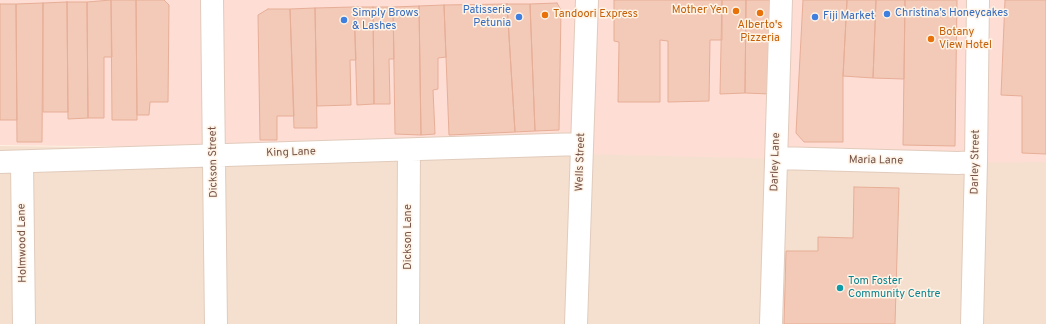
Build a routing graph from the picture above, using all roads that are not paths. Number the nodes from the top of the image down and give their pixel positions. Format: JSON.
{"nodes":[{"id":1,"x":212,"y":0,"type":"edge"},
{"id":2,"x":587,"y":0,"type":"edge"},
{"id":3,"x":781,"y":0,"type":"edge"},
{"id":4,"x":978,"y":0,"type":"edge"},
{"id":5,"x":581,"y":144,"type":"junction"},
{"id":6,"x":409,"y":150,"type":"junction"},
{"id":7,"x":214,"y":156,"type":"junction"},
{"id":8,"x":777,"y":158,"type":"junction"},
{"id":9,"x":0,"y":162,"type":"edge"},
{"id":10,"x":22,"y":162,"type":"junction"},
{"id":11,"x":976,"y":162,"type":"junction"},
{"id":12,"x":24,"y":324,"type":"edge"},
{"id":13,"x":216,"y":324,"type":"edge"},
{"id":14,"x":408,"y":324,"type":"edge"},
{"id":15,"x":576,"y":324,"type":"edge"},
{"id":16,"x":771,"y":324,"type":"edge"},
{"id":17,"x":972,"y":324,"type":"edge"}],
"edges":[{"from":1,"to":7,"type":"street","name":"Dickson Street"},
{"from":2,"to":5,"type":"street","name":"Wells Street"},
{"from":3,"to":8,"type":"street","name":"Darley Lane"},
{"from":4,"to":11,"type":"street","name":"Darley Street"},
{"from":5,"to":6,"type":"street","name":"King Lane"},
{"from":5,"to":15,"type":"street","name":"Wells Street"},
{"from":6,"to":7,"type":"street","name":"King Lane"},
{"from":6,"to":14,"type":"street","name":"Dickson Lane"},
{"from":7,"to":10,"type":"street","name":"King Lane"},
{"from":7,"to":13,"type":"street","name":"Dickson Street"},
{"from":8,"to":11,"type":"street","name":"Maria Lane"},
{"from":8,"to":16,"type":"street","name":"Darley Lane"},
{"from":9,"to":10,"type":"street","name":"King Lane"},
{"from":10,"to":12,"type":"street","name":"Holmwood Lane"},
{"from":11,"to":17,"type":"street","name":"Darley Street"}]}
